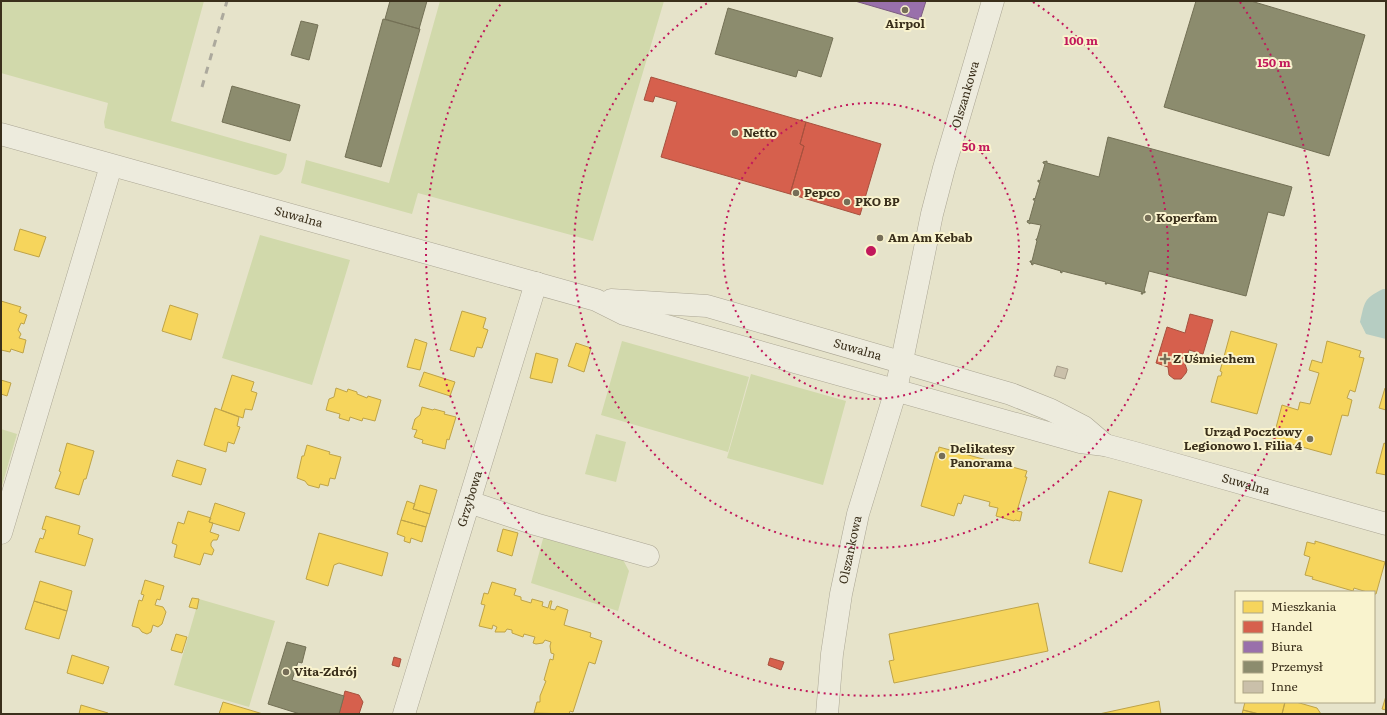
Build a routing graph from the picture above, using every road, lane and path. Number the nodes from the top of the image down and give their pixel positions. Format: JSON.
{"nodes":[{"id":1,"x":993,"y":1,"type":"edge"},
{"id":2,"x":1,"y":134,"type":"edge"},
{"id":3,"x":112,"y":166,"type":"junction"},
{"id":4,"x":536,"y":283,"type":"junction"},
{"id":5,"x":596,"y":300,"type":"junction"},
{"id":6,"x":902,"y":362,"type":"junction"},
{"id":7,"x":896,"y":390,"type":"junction"},
{"id":8,"x":1105,"y":445,"type":"junction"},
{"id":9,"x":469,"y":502,"type":"junction"},
{"id":10,"x":1386,"y":524,"type":"edge"},
{"id":11,"x":1,"y":533,"type":"edge"},
{"id":12,"x":648,"y":556,"type":"dead end"},
{"id":13,"x":404,"y":714,"type":"edge"},
{"id":14,"x":827,"y":714,"type":"edge"}],
"edges":[{"from":1,"to":6,"type":"street","name":"Olszankowa"},
{"from":2,"to":3,"type":"street","name":"Suwalna"},
{"from":3,"to":4,"type":"street","name":"Suwalna"},
{"from":3,"to":11,"type":"street"},
{"from":4,"to":5,"type":"street","name":"Suwalna"},
{"from":4,"to":9,"type":"street","name":"Grzybowa"},
{"from":5,"to":6,"type":"street","name":"Suwalna"},
{"from":5,"to":7,"type":"street","name":"Suwalna"},
{"from":6,"to":7,"type":"street","name":"Olszankowa"},
{"from":6,"to":8,"type":"street","name":"Suwalna"},
{"from":7,"to":8,"type":"street","name":"Suwalna"},
{"from":7,"to":14,"type":"street","name":"Olszankowa"},
{"from":8,"to":10,"type":"street","name":"Suwalna"},
{"from":9,"to":12,"type":"street"},
{"from":9,"to":13,"type":"street","name":"Grzybowa"}]}
